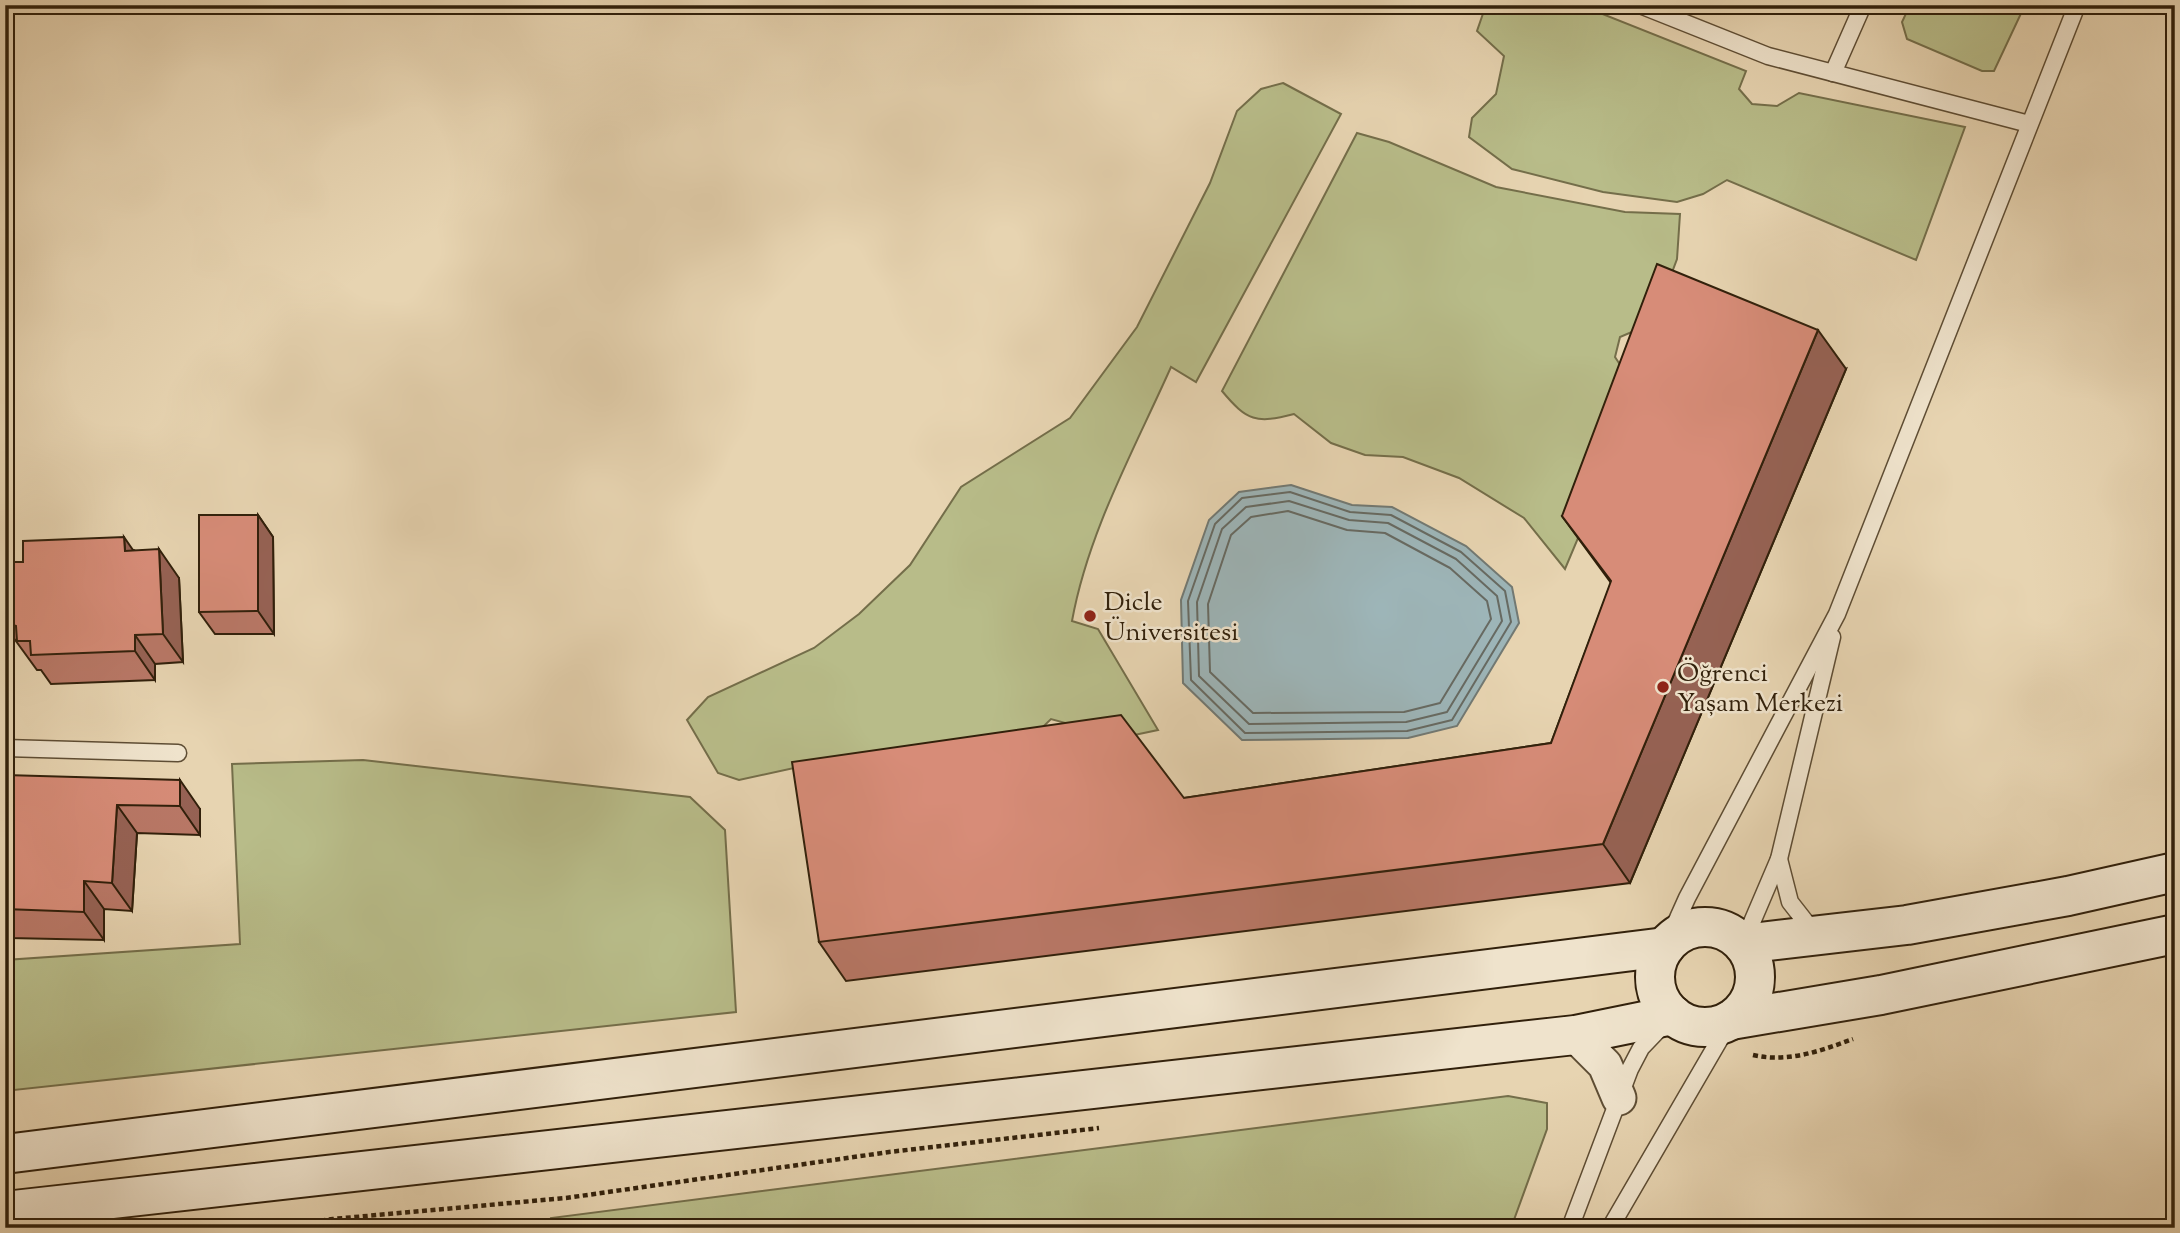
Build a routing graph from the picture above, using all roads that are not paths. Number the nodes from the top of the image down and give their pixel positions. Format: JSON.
{"nodes":[{"id":1,"x":1640,"y":5,"type":"edge"},
{"id":2,"x":1863,"y":5,"type":"edge"},
{"id":3,"x":2077,"y":5,"type":"edge"},
{"id":4,"x":1833,"y":73,"type":"junction"},
{"id":5,"x":2029,"y":124,"type":"junction"},
{"id":6,"x":1837,"y":614,"type":"junction"},
{"id":7,"x":5,"y":748,"type":"edge"},
{"id":8,"x":178,"y":753,"type":"dead end"},
{"id":9,"x":1779,"y":859,"type":"junction"},
{"id":10,"x":2175,"y":872,"type":"edge"},
{"id":11,"x":1815,"y":933,"type":"junction"},
{"id":12,"x":2175,"y":934,"type":"edge"},
{"id":13,"x":1743,"y":944,"type":"junction"},
{"id":14,"x":1665,"y":947,"type":"junction"},
{"id":15,"x":1673,"y":1015,"type":"junction"},
{"id":16,"x":1731,"y":1020,"type":"junction"},
{"id":17,"x":1575,"y":1035,"type":"junction"},
{"id":18,"x":1619,"y":1098,"type":"junction"},
{"id":19,"x":5,"y":1154,"type":"edge"},
{"id":20,"x":5,"y":1211,"type":"edge"},
{"id":21,"x":1570,"y":1228,"type":"edge"},
{"id":22,"x":1610,"y":1228,"type":"edge"}],
"edges":[{"from":1,"to":4,"type":"lane"},
{"from":2,"to":4,"type":"lane"},
{"from":3,"to":5,"type":"lane"},
{"from":4,"to":5,"type":"lane"},
{"from":5,"to":6,"type":"lane"},
{"from":6,"to":9,"type":"lane"},
{"from":6,"to":14,"type":"lane"},
{"from":7,"to":8,"type":"lane"},
{"from":9,"to":11,"type":"lane"},
{"from":9,"to":13,"type":"lane"},
{"from":10,"to":11,"type":"street"},
{"from":11,"to":13,"type":"street"},
{"from":12,"to":16,"type":"street"},
{"from":13,"to":14,"type":"street"},
{"from":13,"to":16,"type":"street"},
{"from":14,"to":15,"type":"street"},
{"from":14,"to":19,"type":"street"},
{"from":15,"to":16,"type":"street"},
{"from":15,"to":17,"type":"street"},
{"from":15,"to":18,"type":"lane"},
{"from":16,"to":22,"type":"lane"},
{"from":17,"to":18,"type":"street"},
{"from":17,"to":20,"type":"street"},
{"from":18,"to":21,"type":"lane"}]}
